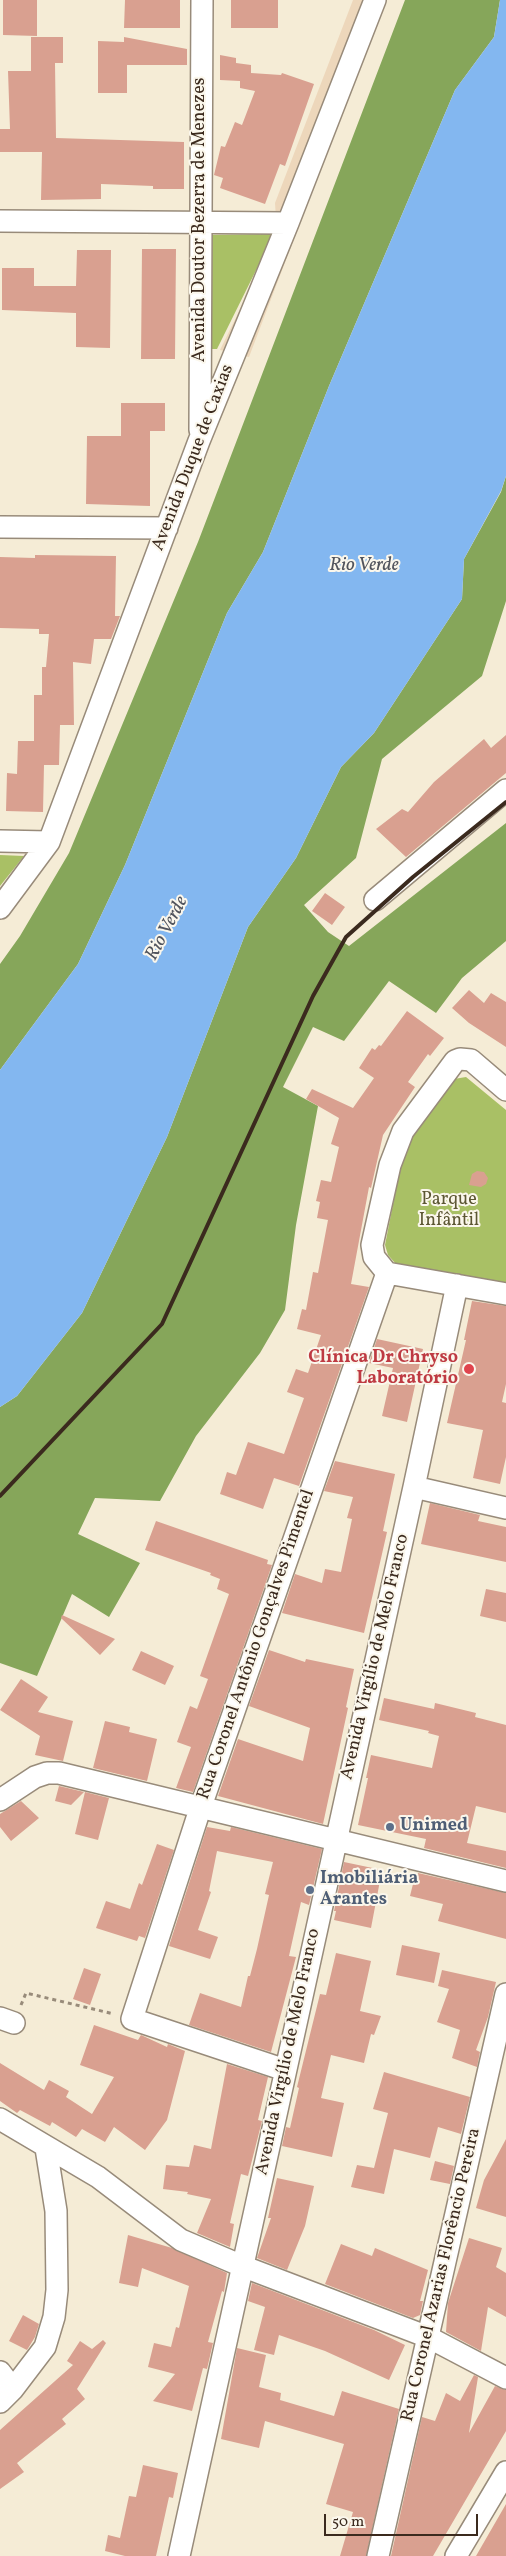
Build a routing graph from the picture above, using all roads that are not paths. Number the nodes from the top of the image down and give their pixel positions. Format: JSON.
{"nodes":[{"id":1,"x":202,"y":0,"type":"edge"},
{"id":2,"x":375,"y":0,"type":"edge"},
{"id":3,"x":0,"y":221,"type":"edge"},
{"id":4,"x":201,"y":222,"type":"junction"},
{"id":5,"x":288,"y":223,"type":"junction"},
{"id":6,"x":199,"y":441,"type":"junction"},
{"id":7,"x":0,"y":527,"type":"edge"},
{"id":8,"x":167,"y":528,"type":"junction"},
{"id":9,"x":506,"y":790,"type":"edge"},
{"id":10,"x":0,"y":842,"type":"edge"},
{"id":11,"x":48,"y":842,"type":"junction"},
{"id":12,"x":374,"y":900,"type":"dead end"},
{"id":13,"x":0,"y":908,"type":"edge"},
{"id":14,"x":506,"y":1090,"type":"edge"},
{"id":15,"x":386,"y":1273,"type":"junction"},
{"id":16,"x":457,"y":1285,"type":"junction"},
{"id":17,"x":506,"y":1294,"type":"edge"},
{"id":18,"x":414,"y":1487,"type":"junction"},
{"id":19,"x":506,"y":1508,"type":"edge"},
{"id":20,"x":0,"y":1800,"type":"edge"},
{"id":21,"x":201,"y":1806,"type":"junction"},
{"id":22,"x":336,"y":1839,"type":"junction"},
{"id":23,"x":506,"y":1881,"type":"edge"},
{"id":24,"x":506,"y":1994,"type":"edge"},
{"id":25,"x":500,"y":2044,"type":"edge"},
{"id":26,"x":285,"y":2070,"type":"junction"},
{"id":27,"x":0,"y":2119,"type":"edge"},
{"id":28,"x":46,"y":2148,"type":"junction"},
{"id":29,"x":242,"y":2266,"type":"junction"},
{"id":30,"x":428,"y":2337,"type":"junction"},
{"id":31,"x":0,"y":2372,"type":"edge"},
{"id":32,"x":506,"y":2378,"type":"edge"},
{"id":33,"x":7,"y":2396,"type":"edge"},
{"id":34,"x":506,"y":2472,"type":"edge"},
{"id":35,"x":179,"y":2556,"type":"edge"},
{"id":36,"x":378,"y":2556,"type":"edge"},
{"id":37,"x":456,"y":2556,"type":"edge"}],
"edges":[{"from":1,"to":4,"type":"street","name":"Avenida Doutor Bezerra de Menezes"},
{"from":2,"to":5,"type":"street","name":"Avenida Duque de Caxias"},
{"from":3,"to":4,"type":"street"},
{"from":4,"to":5,"type":"street"},
{"from":4,"to":6,"type":"street","name":"Avenida Doutor Bezerra de Menezes"},
{"from":5,"to":6,"type":"street","name":"Avenida Duque de Caxias"},
{"from":6,"to":8,"type":"street","name":"Avenida Duque de Caxias"},
{"from":7,"to":8,"type":"street"},
{"from":8,"to":11,"type":"street","name":"Avenida Duque de Caxias"},
{"from":9,"to":12,"type":"street"},
{"from":10,"to":11,"type":"street"},
{"from":11,"to":13,"type":"street","name":"Avenida Duque de Caxias"},
{"from":14,"to":15,"type":"street"},
{"from":15,"to":16,"type":"street"},
{"from":15,"to":21,"type":"street","name":"Rua Coronel Antônio Gonçalves Pimentel"},
{"from":16,"to":17,"type":"street"},
{"from":16,"to":18,"type":"street","name":"Avenida Virgílio de Melo Franco"},
{"from":18,"to":19,"type":"street"},
{"from":18,"to":22,"type":"street","name":"Avenida Virgílio de Melo Franco"},
{"from":20,"to":21,"type":"street"},
{"from":21,"to":22,"type":"street"},
{"from":21,"to":26,"type":"street","name":"Rua Coronel Antônio Gonçalves Pimentel"},
{"from":22,"to":23,"type":"street"},
{"from":22,"to":26,"type":"street","name":"Avenida Virgílio de Melo Franco"},
{"from":24,"to":25,"type":"street","name":"Rua Coronel Azarias Florêncio Pereira"},
{"from":25,"to":30,"type":"street","name":"Rua Coronel Azarias Florêncio Pereira"},
{"from":26,"to":29,"type":"street","name":"Avenida Virgílio de Melo Franco"},
{"from":27,"to":28,"type":"street"},
{"from":28,"to":29,"type":"street"},
{"from":28,"to":33,"type":"street"},
{"from":29,"to":30,"type":"street"},
{"from":29,"to":35,"type":"street","name":"Avenida Virgílio de Melo Franco"},
{"from":30,"to":32,"type":"street"},
{"from":30,"to":36,"type":"street","name":"Rua Coronel Azarias Florêncio Pereira"},
{"from":31,"to":33,"type":"street"},
{"from":34,"to":37,"type":"street"}]}
